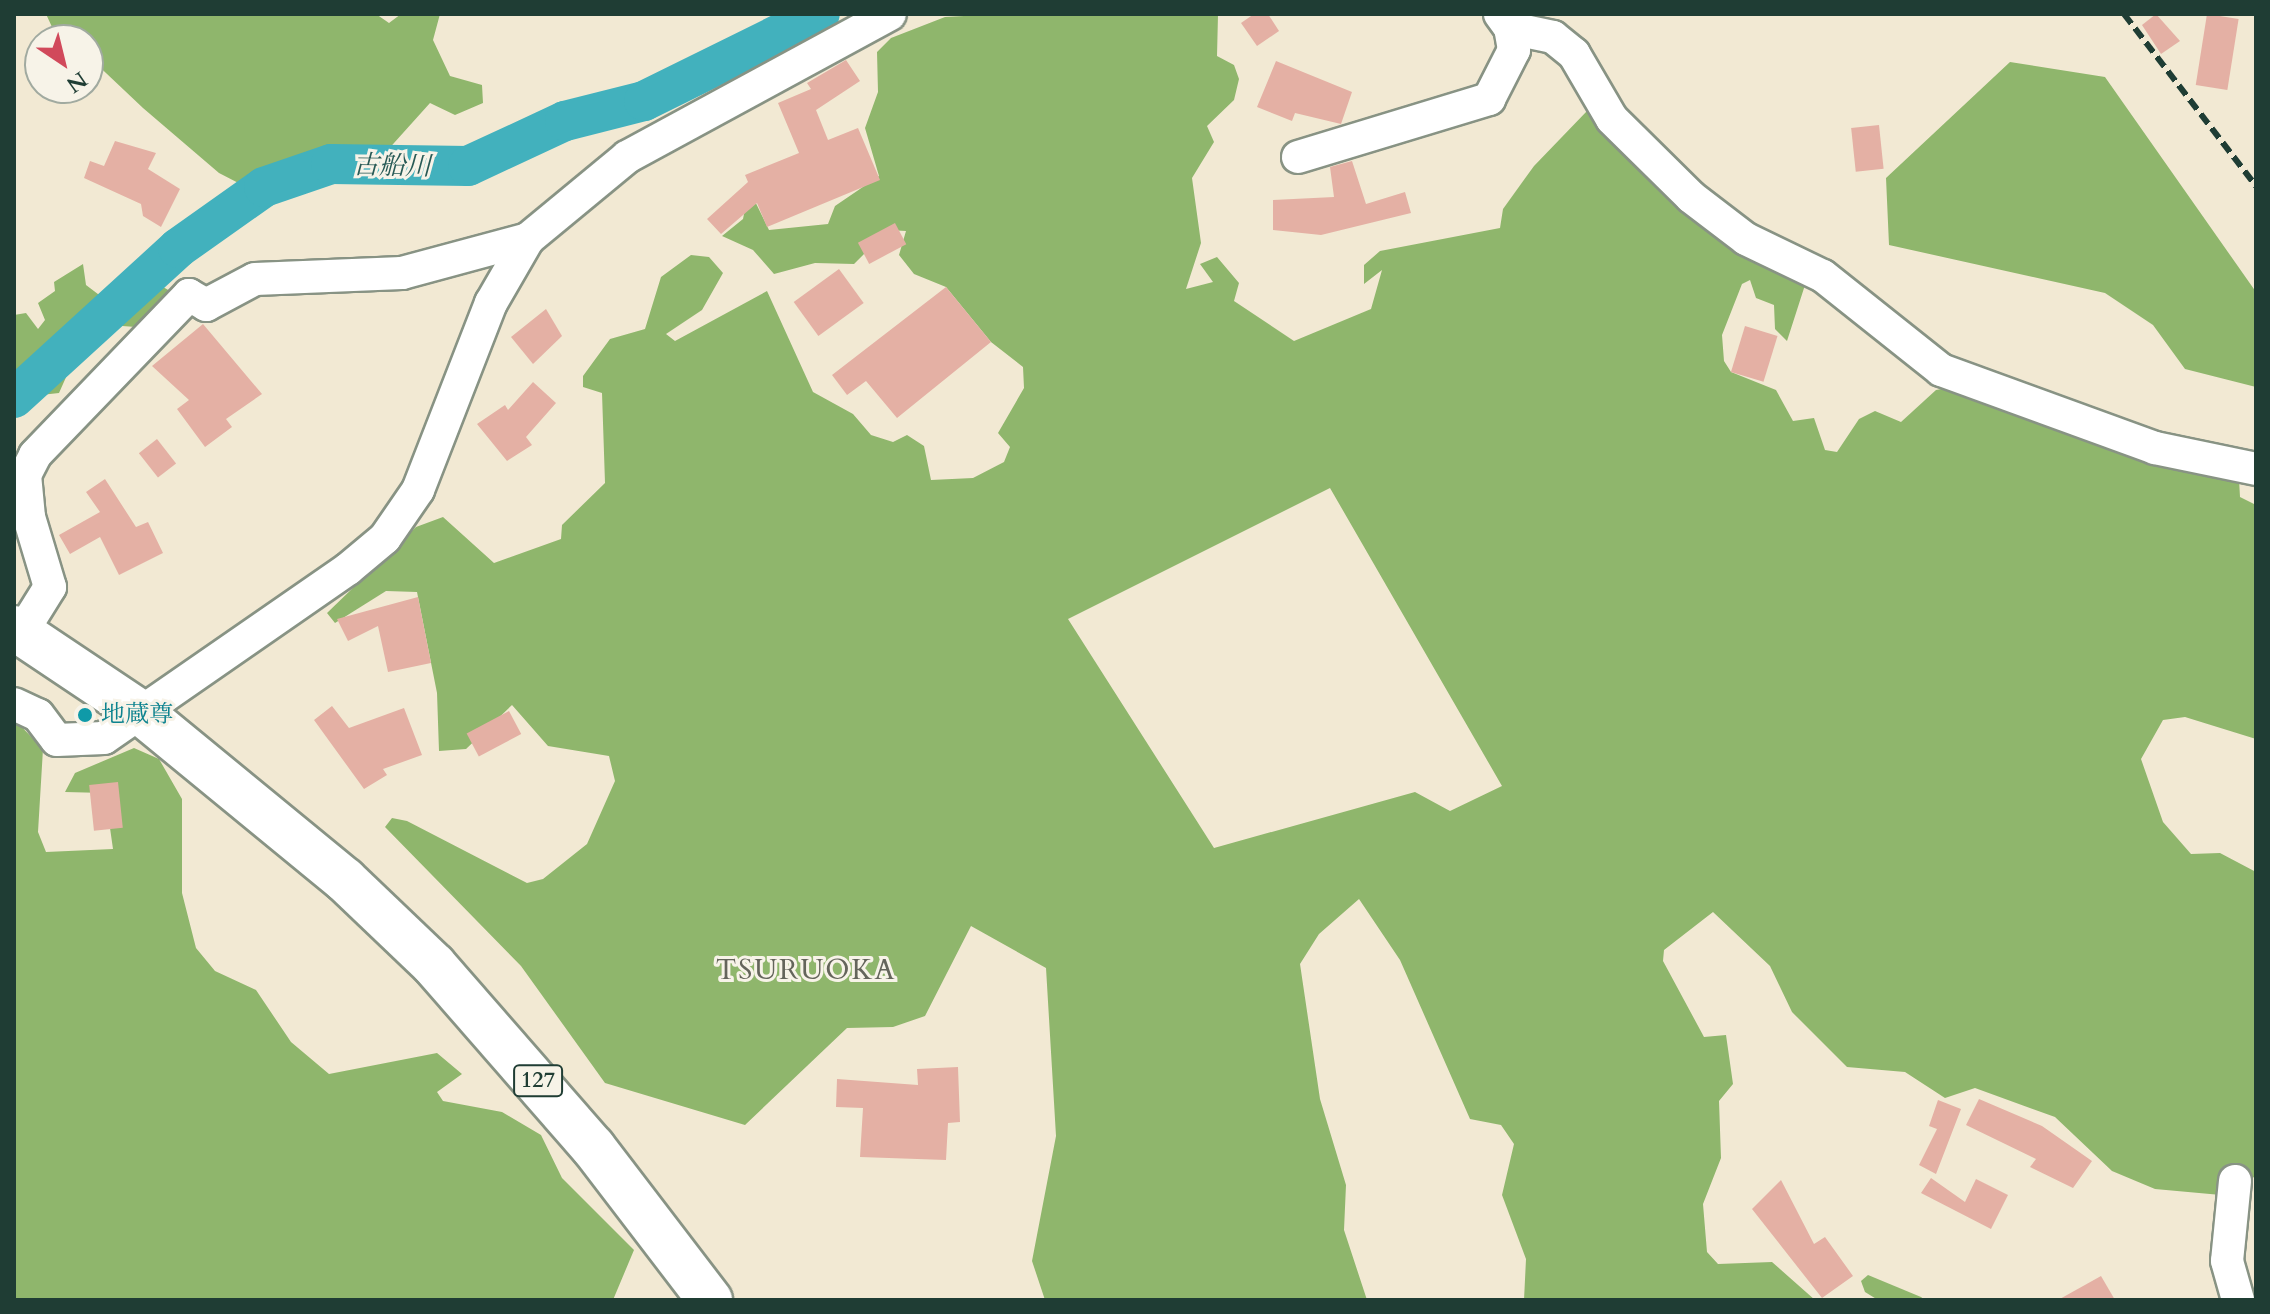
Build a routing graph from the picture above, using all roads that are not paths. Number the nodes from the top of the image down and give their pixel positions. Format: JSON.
{"nodes":[{"id":1,"x":890,"y":14,"type":"edge"},
{"id":2,"x":1505,"y":21,"type":"edge"},
{"id":3,"x":1298,"y":157,"type":"dead end"},
{"id":4,"x":528,"y":239,"type":"junction"},
{"id":5,"x":2256,"y":469,"type":"edge"},
{"id":6,"x":21,"y":618,"type":"edge"},
{"id":7,"x":14,"y":704,"type":"edge"},
{"id":8,"x":154,"y":708,"type":"junction"},
{"id":9,"x":2235,"y":1181,"type":"dead end"},
{"id":10,"x":710,"y":1300,"type":"edge"},
{"id":11,"x":2238,"y":1300,"type":"edge"}],
"edges":[{"from":1,"to":4,"type":"street"},
{"from":2,"to":3,"type":"street"},
{"from":2,"to":5,"type":"street"},
{"from":4,"to":6,"type":"street"},
{"from":4,"to":8,"type":"street"},
{"from":6,"to":8,"type":"highway","number":"127"},
{"from":7,"to":8,"type":"street"},
{"from":8,"to":10,"type":"highway","number":"127"},
{"from":9,"to":11,"type":"street"}]}
